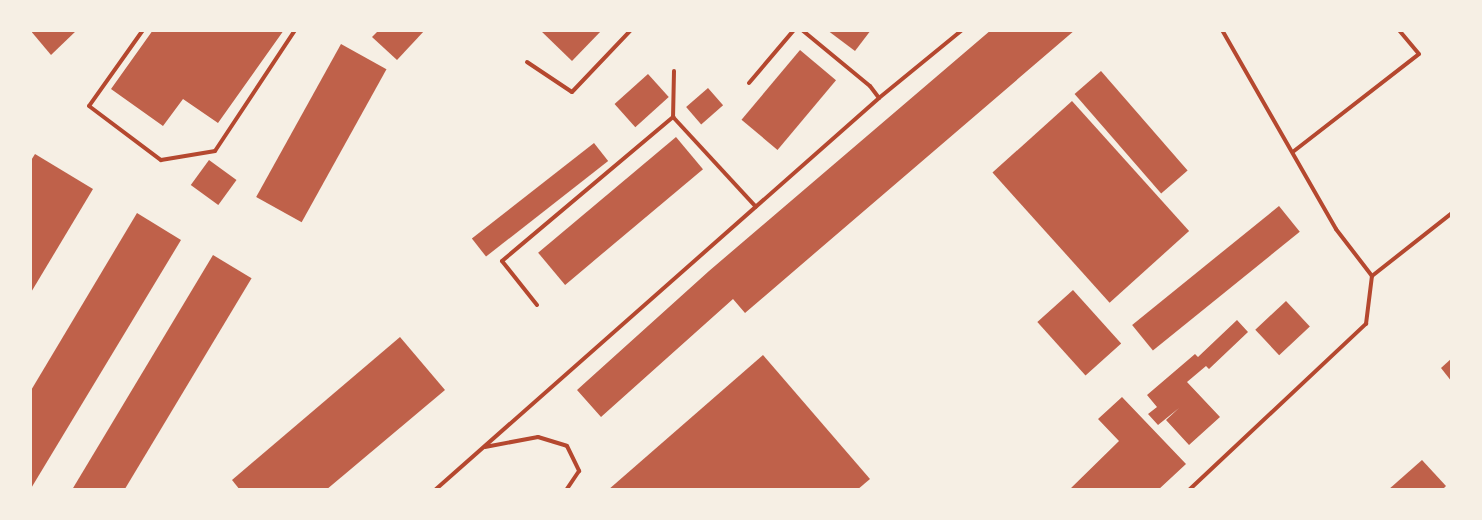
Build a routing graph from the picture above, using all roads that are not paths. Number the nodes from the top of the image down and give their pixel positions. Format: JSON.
{"nodes":[{"id":1,"x":143,"y":30,"type":"edge"},
{"id":2,"x":295,"y":30,"type":"edge"},
{"id":3,"x":632,"y":30,"type":"edge"},
{"id":4,"x":794,"y":30,"type":"edge"},
{"id":5,"x":802,"y":30,"type":"edge"},
{"id":6,"x":962,"y":30,"type":"edge"},
{"id":7,"x":1222,"y":30,"type":"edge"},
{"id":8,"x":1399,"y":30,"type":"edge"},
{"id":9,"x":527,"y":62,"type":"dead end"},
{"id":10,"x":674,"y":71,"type":"dead end"},
{"id":11,"x":749,"y":83,"type":"dead end"},
{"id":12,"x":879,"y":98,"type":"junction"},
{"id":13,"x":673,"y":117,"type":"junction"},
{"id":14,"x":1294,"y":151,"type":"junction"},
{"id":15,"x":756,"y":207,"type":"junction"},
{"id":16,"x":1452,"y":213,"type":"edge"},
{"id":17,"x":1372,"y":276,"type":"junction"},
{"id":18,"x":537,"y":305,"type":"dead end"},
{"id":19,"x":485,"y":447,"type":"junction"},
{"id":20,"x":435,"y":490,"type":"edge"},
{"id":21,"x":566,"y":490,"type":"edge"},
{"id":22,"x":1189,"y":490,"type":"edge"}],
"edges":[{"from":1,"to":2,"type":"lane"},
{"from":3,"to":9,"type":"lane"},
{"from":4,"to":11,"type":"lane"},
{"from":5,"to":12,"type":"lane"},
{"from":6,"to":12,"type":"lane"},
{"from":7,"to":14,"type":"lane"},
{"from":8,"to":14,"type":"lane"},
{"from":10,"to":13,"type":"lane"},
{"from":12,"to":15,"type":"lane"},
{"from":13,"to":15,"type":"lane"},
{"from":13,"to":18,"type":"lane"},
{"from":14,"to":17,"type":"lane"},
{"from":15,"to":19,"type":"lane"},
{"from":16,"to":17,"type":"lane"},
{"from":17,"to":22,"type":"lane"},
{"from":19,"to":20,"type":"lane"},
{"from":19,"to":21,"type":"lane"}]}
